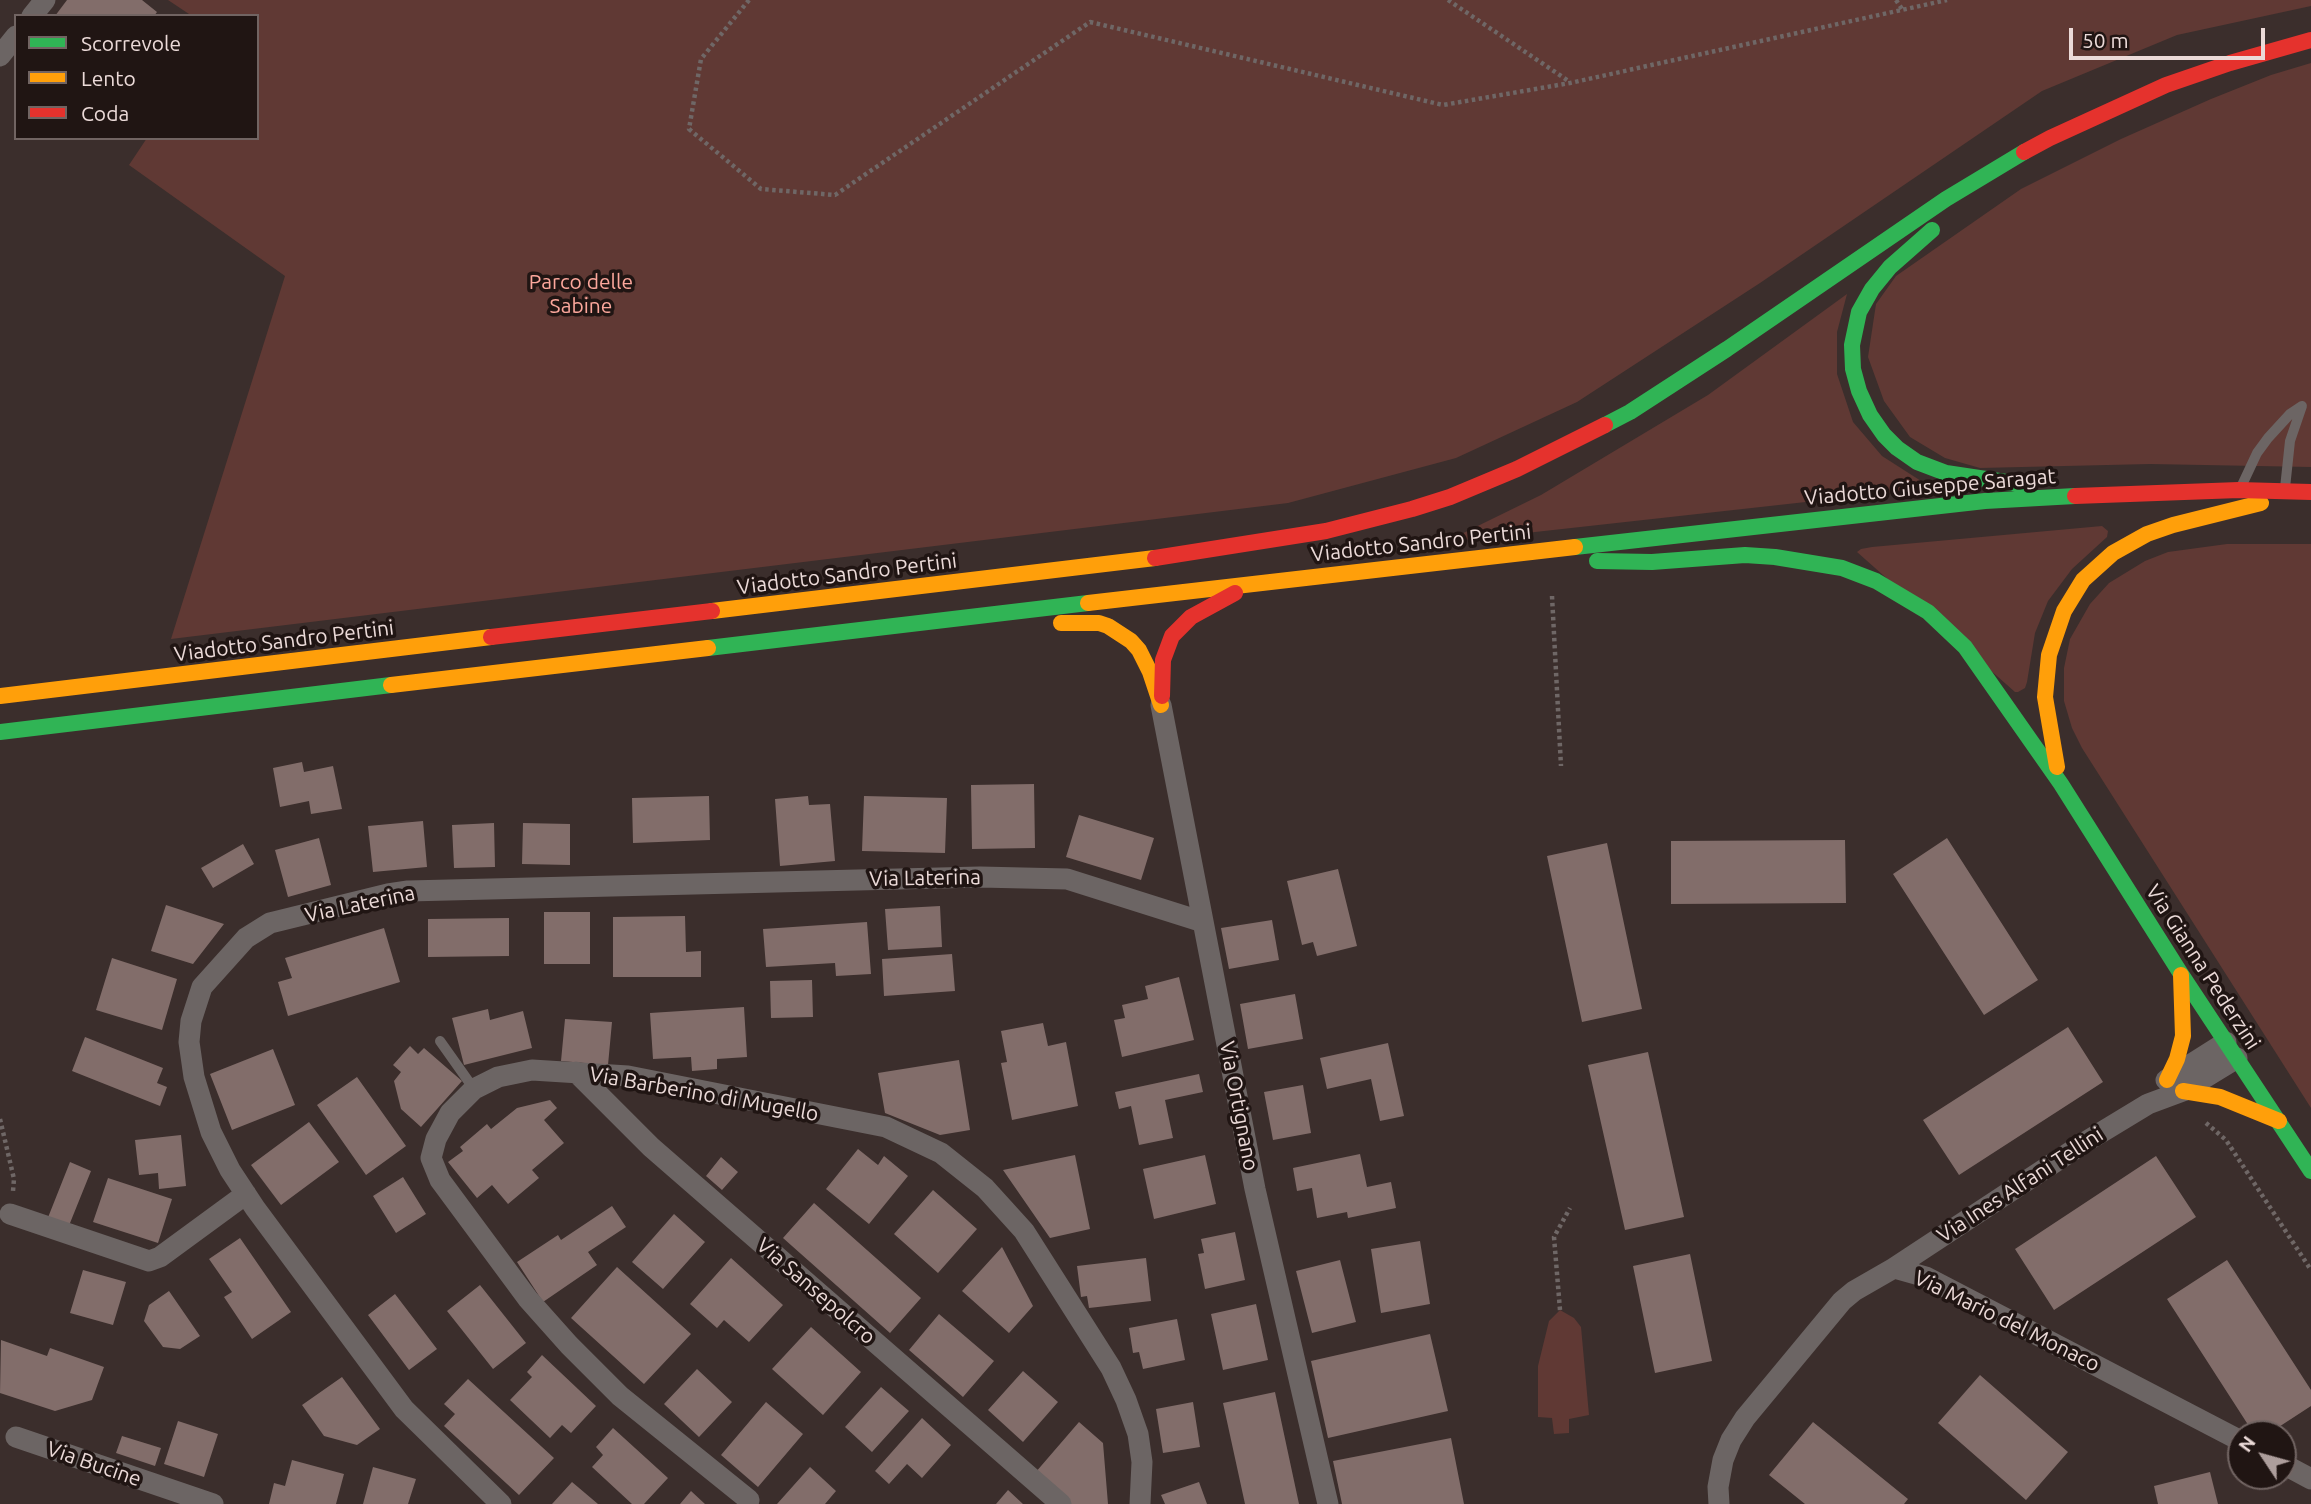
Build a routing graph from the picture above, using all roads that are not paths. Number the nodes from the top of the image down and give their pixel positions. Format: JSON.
{"nodes":[{"id":1,"x":45,"y":0,"type":"edge"},
{"id":2,"x":34,"y":14,"type":"edge"},
{"id":3,"x":14,"y":38,"type":"edge"},
{"id":4,"x":2311,"y":40,"type":"edge"},
{"id":5,"x":0,"y":56,"type":"edge"},
{"id":6,"x":2050,"y":138,"type":"junction"},
{"id":7,"x":1965,"y":207,"type":"dead end"},
{"id":8,"x":1947,"y":219,"type":"dead end"},
{"id":9,"x":2306,"y":403,"type":"edge"},
{"id":10,"x":2239,"y":490,"type":"junction"},
{"id":11,"x":2284,"y":490,"type":"junction"},
{"id":12,"x":2309,"y":492,"type":"edge"},
{"id":13,"x":2081,"y":495,"type":"junction"},
{"id":14,"x":1554,"y":549,"type":"junction"},
{"id":15,"x":1255,"y":583,"type":"junction"},
{"id":16,"x":951,"y":620,"type":"junction"},
{"id":17,"x":0,"y":695,"type":"edge"},
{"id":18,"x":1161,"y":705,"type":"junction"},
{"id":19,"x":0,"y":732,"type":"edge"},
{"id":20,"x":2061,"y":784,"type":"junction"},
{"id":21,"x":1203,"y":922,"type":"junction"},
{"id":22,"x":2181,"y":974,"type":"junction"},
{"id":23,"x":440,"y":1041,"type":"dead end"},
{"id":24,"x":2232,"y":1050,"type":"junction"},
{"id":25,"x":576,"y":1072,"type":"junction"},
{"id":26,"x":2175,"y":1085,"type":"junction"},
{"id":27,"x":474,"y":1089,"type":"junction"},
{"id":28,"x":2279,"y":1121,"type":"junction"},
{"id":29,"x":2311,"y":1171,"type":"edge"},
{"id":30,"x":246,"y":1194,"type":"junction"},
{"id":31,"x":10,"y":1214,"type":"road end"},
{"id":32,"x":1894,"y":1268,"type":"junction"},
{"id":33,"x":2227,"y":1434,"type":"edge"},
{"id":34,"x":16,"y":1437,"type":"dead end"},
{"id":35,"x":749,"y":1500,"type":"dead end"},
{"id":36,"x":213,"y":1504,"type":"edge"},
{"id":37,"x":501,"y":1504,"type":"edge"},
{"id":38,"x":1061,"y":1504,"type":"edge"},
{"id":39,"x":1140,"y":1504,"type":"edge"},
{"id":40,"x":1328,"y":1504,"type":"edge"},
{"id":41,"x":1718,"y":1504,"type":"edge"}],
"edges":[{"from":1,"to":2,"type":"street"},
{"from":3,"to":5,"type":"street"},
{"from":4,"to":6,"type":"main road"},
{"from":6,"to":7,"type":"main road"},
{"from":6,"to":17,"type":"main road","name":"Viadotto Sandro Pertini"},
{"from":8,"to":13,"type":"main road"},
{"from":9,"to":10,"type":"lane"},
{"from":9,"to":11,"type":"lane"},
{"from":10,"to":11,"type":"main road","name":"Viadotto Giuseppe Saragat"},
{"from":10,"to":13,"type":"main road","name":"Viadotto Giuseppe Saragat"},
{"from":11,"to":12,"type":"main road","name":"Viadotto Giuseppe Saragat"},
{"from":12,"to":20,"type":"main road"},
{"from":13,"to":14,"type":"main road","name":"Viadotto Giuseppe Saragat"},
{"from":14,"to":15,"type":"main road","name":"Viadotto Sandro Pertini"},
{"from":14,"to":20,"type":"main road","name":"Via Gianna Pederzini"},
{"from":15,"to":16,"type":"main road","name":"Viadotto Sandro Pertini"},
{"from":15,"to":18,"type":"main road"},
{"from":16,"to":18,"type":"main road"},
{"from":16,"to":19,"type":"main road","name":"Viadotto Sandro Pertini"},
{"from":18,"to":21,"type":"street","name":"Via Ortignano"},
{"from":20,"to":22,"type":"main road","name":"Via Gianna Pederzini"},
{"from":21,"to":30,"type":"street","name":"Via Laterina"},
{"from":21,"to":40,"type":"street","name":"Via Ortignano"},
{"from":22,"to":24,"type":"main road","name":"Via Gianna Pederzini"},
{"from":22,"to":26,"type":"main road"},
{"from":23,"to":27,"type":"lane"},
{"from":24,"to":26,"type":"street","name":"Via Ines Alfani Tellini"},
{"from":24,"to":28,"type":"main road","name":"Via Gianna Pederzini"},
{"from":25,"to":27,"type":"street","name":"Via Barberino di Mugello"},
{"from":25,"to":38,"type":"street","name":"Via Sansepolcro"},
{"from":25,"to":39,"type":"street","name":"Via Barberino di Mugello"},
{"from":26,"to":28,"type":"main road"},
{"from":26,"to":32,"type":"street","name":"Via Ines Alfani Tellini"},
{"from":27,"to":35,"type":"street","name":"Via Barberino di Mugello"},
{"from":28,"to":29,"type":"main road","name":"Via Gianna Pederzini"},
{"from":30,"to":31,"type":"street"},
{"from":30,"to":37,"type":"street","name":"Via Laterina"},
{"from":32,"to":33,"type":"street","name":"Via Mario del Monaco"},
{"from":32,"to":41,"type":"street","name":"Via Mario del Monaco"},
{"from":34,"to":36,"type":"street","name":"Via Bucine"}]}
